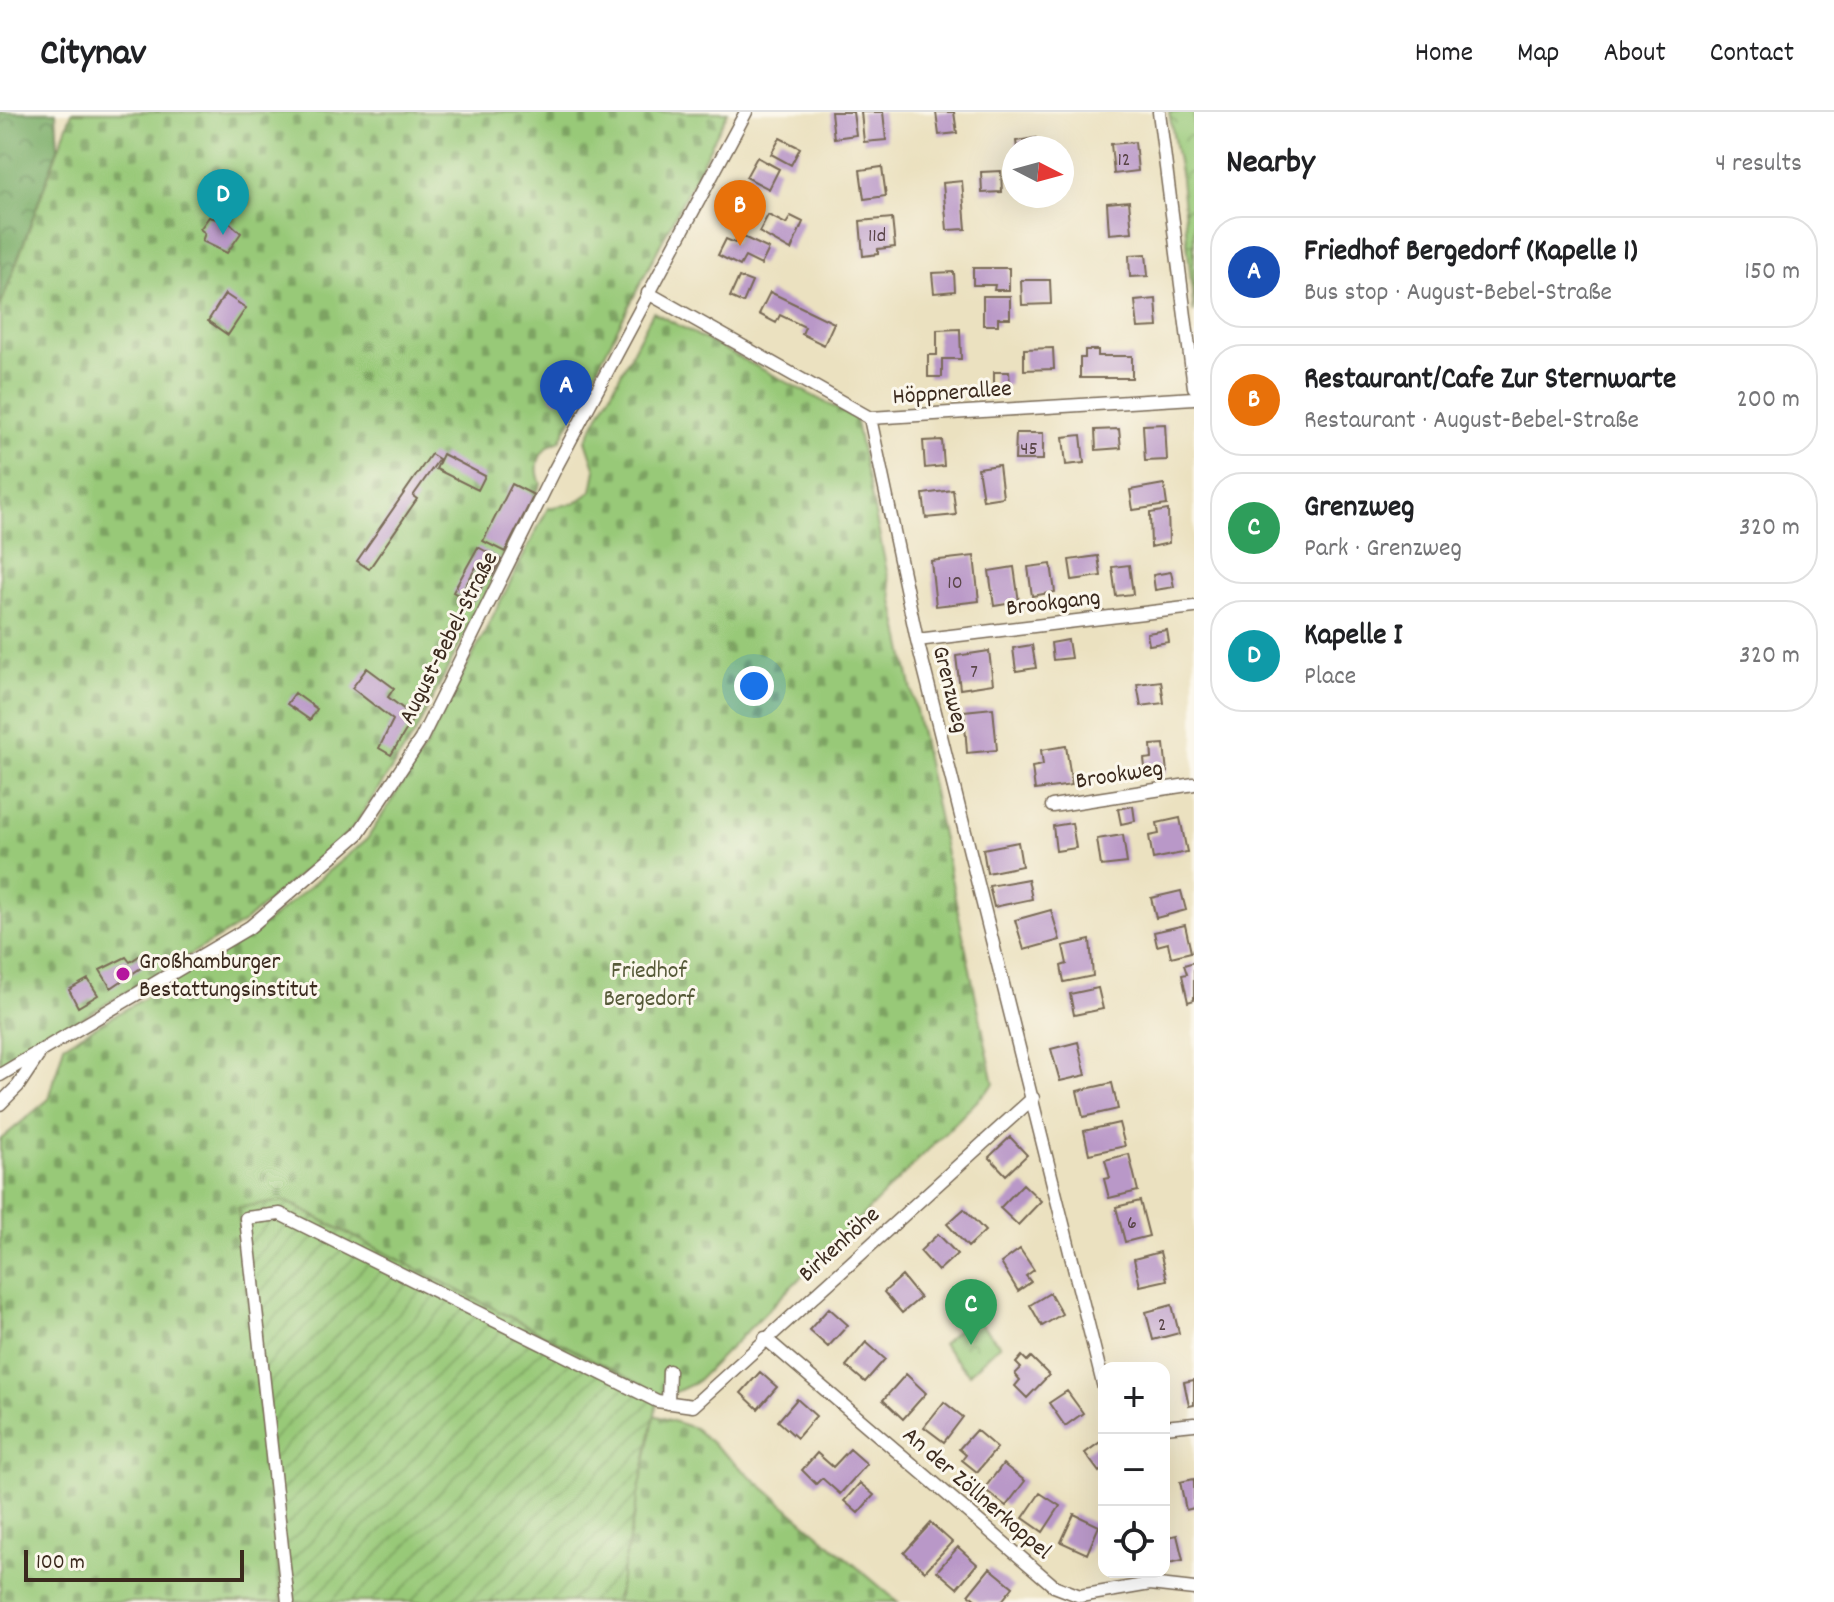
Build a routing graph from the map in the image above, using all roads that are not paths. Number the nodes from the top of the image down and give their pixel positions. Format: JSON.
{"nodes":[{"id":1,"x":746,"y":112,"type":"edge"},
{"id":2,"x":1159,"y":112,"type":"edge"},
{"id":3,"x":648,"y":293,"type":"junction"},
{"id":4,"x":1194,"y":387,"type":"edge"},
{"id":5,"x":1194,"y":398,"type":"edge"},
{"id":6,"x":870,"y":418,"type":"junction"},
{"id":7,"x":1194,"y":607,"type":"edge"},
{"id":8,"x":917,"y":640,"type":"junction"},
{"id":9,"x":1194,"y":784,"type":"edge"},
{"id":10,"x":1052,"y":806,"type":"dead end"},
{"id":11,"x":40,"y":1052,"type":"junction"},
{"id":12,"x":0,"y":1075,"type":"edge"},
{"id":13,"x":1033,"y":1098,"type":"junction"},
{"id":14,"x":0,"y":1104,"type":"edge"},
{"id":15,"x":765,"y":1338,"type":"junction"},
{"id":16,"x":1098,"y":1363,"type":"edge"},
{"id":17,"x":669,"y":1371,"type":"dead end"},
{"id":18,"x":668,"y":1403,"type":"junction"},
{"id":19,"x":1194,"y":1424,"type":"edge"},
{"id":20,"x":1170,"y":1426,"type":"edge"},
{"id":21,"x":1194,"y":1589,"type":"edge"},
{"id":22,"x":288,"y":1602,"type":"edge"}],
"edges":[{"from":1,"to":3,"type":"street","name":"August-Bebel-Straße"},
{"from":2,"to":4,"type":"street"},
{"from":3,"to":6,"type":"street","name":"Höppnerallee"},
{"from":3,"to":11,"type":"street","name":"August-Bebel-Straße"},
{"from":5,"to":6,"type":"street","name":"Höppnerallee"},
{"from":6,"to":8,"type":"street","name":"Grenzweg"},
{"from":7,"to":8,"type":"street","name":"Brookgang"},
{"from":8,"to":13,"type":"street","name":"Grenzweg"},
{"from":9,"to":10,"type":"street","name":"Brookweg"},
{"from":11,"to":12,"type":"street","name":"August-Bebel-Straße"},
{"from":11,"to":14,"type":"street","name":"August-Bebel-Straße"},
{"from":13,"to":15,"type":"street","name":"Birkenhöhe"},
{"from":13,"to":16,"type":"street","name":"Grenzweg"},
{"from":15,"to":18,"type":"street","name":"Birkenhöhe"},
{"from":15,"to":21,"type":"street","name":"An der Zöllnerkoppel"},
{"from":17,"to":18,"type":"street"},
{"from":18,"to":22,"type":"street"},
{"from":19,"to":20,"type":"street"}]}
